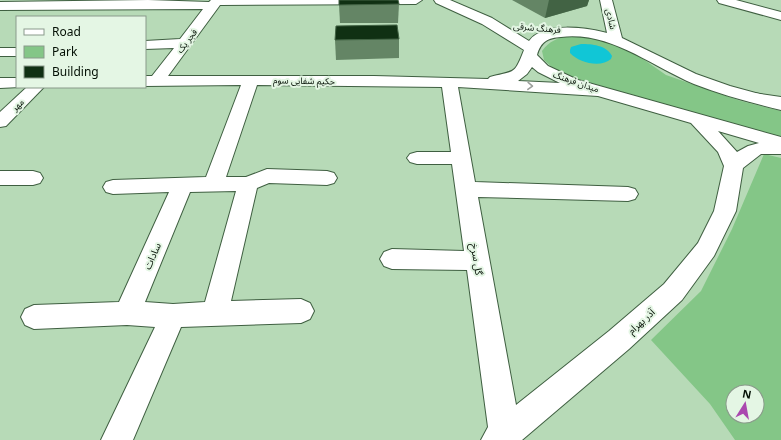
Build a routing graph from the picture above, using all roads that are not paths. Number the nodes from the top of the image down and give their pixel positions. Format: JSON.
{"nodes":[{"id":1,"x":416,"y":0,"type":"edge"},
{"id":2,"x":440,"y":0,"type":"edge"},
{"id":3,"x":606,"y":0,"type":"edge"},
{"id":4,"x":723,"y":0,"type":"edge"},
{"id":5,"x":152,"y":3,"type":"edge"},
{"id":6,"x":215,"y":3,"type":"edge"},
{"id":7,"x":0,"y":6,"type":"edge"},
{"id":8,"x":781,"y":16,"type":"edge"},
{"id":9,"x":487,"y":21,"type":"junction"},
{"id":10,"x":587,"y":32,"type":"junction"},
{"id":11,"x":615,"y":39,"type":"junction"},
{"id":12,"x":185,"y":44,"type":"junction"},
{"id":13,"x":146,"y":46,"type":"edge"},
{"id":14,"x":0,"y":52,"type":"edge"},
{"id":15,"x":16,"y":52,"type":"dead end"},
{"id":16,"x":530,"y":52,"type":"junction"},
{"id":17,"x":251,"y":80,"type":"junction"},
{"id":18,"x":151,"y":81,"type":"edge"},
{"id":19,"x":0,"y":83,"type":"edge"},
{"id":20,"x":16,"y":83,"type":"edge"},
{"id":21,"x":456,"y":83,"type":"junction"},
{"id":22,"x":35,"y":88,"type":"edge"},
{"id":23,"x":602,"y":91,"type":"junction"},
{"id":24,"x":754,"y":98,"type":"junction"},
{"id":25,"x":781,"y":102,"type":"edge"},
{"id":26,"x":781,"y":105,"type":"edge"},
{"id":27,"x":697,"y":119,"type":"junction"},
{"id":28,"x":0,"y":122,"type":"edge"},
{"id":29,"x":781,"y":143,"type":"edge"},
{"id":30,"x":781,"y":148,"type":"edge"},
{"id":31,"x":417,"y":158,"type":"dead end"},
{"id":32,"x":461,"y":158,"type":"junction"},
{"id":33,"x":734,"y":166,"type":"junction"},
{"id":34,"x":0,"y":178,"type":"edge"},
{"id":35,"x":33,"y":178,"type":"dead end"},
{"id":36,"x":327,"y":178,"type":"dead end"},
{"id":37,"x":214,"y":184,"type":"junction"},
{"id":38,"x":248,"y":184,"type":"junction"},
{"id":39,"x":183,"y":185,"type":"junction"},
{"id":40,"x":114,"y":187,"type":"dead end"},
{"id":41,"x":466,"y":189,"type":"junction"},
{"id":42,"x":628,"y":194,"type":"dead end"},
{"id":43,"x":392,"y":258,"type":"dead end"},
{"id":44,"x":477,"y":261,"type":"junction"},
{"id":45,"x":301,"y":311,"type":"dead end"},
{"id":46,"x":127,"y":313,"type":"junction"},
{"id":47,"x":215,"y":313,"type":"junction"},
{"id":48,"x":174,"y":316,"type":"junction"},
{"id":49,"x":34,"y":317,"type":"dead end"},
{"id":50,"x":502,"y":438,"type":"edge"},
{"id":51,"x":117,"y":440,"type":"edge"}],
"edges":[{"from":1,"to":6,"type":"street"},
{"from":2,"to":9,"type":"street","name":"فرهنگ شرقی"},
{"from":3,"to":11,"type":"street","name":"شادی"},
{"from":4,"to":8,"type":"street"},
{"from":5,"to":6,"type":"street"},
{"from":5,"to":7,"type":"street"},
{"from":6,"to":12,"type":"street","name":"فجر یک"},
{"from":9,"to":10,"type":"street","name":"فرهنگ شرقی"},
{"from":9,"to":16,"type":"street","name":"فرهنگ شرقی"},
{"from":10,"to":11,"type":"street"},
{"from":10,"to":16,"type":"street"},
{"from":11,"to":24,"type":"street"},
{"from":12,"to":13,"type":"street"},
{"from":12,"to":18,"type":"street","name":"فجر یک"},
{"from":14,"to":15,"type":"street"},
{"from":16,"to":21,"type":"street"},
{"from":16,"to":23,"type":"street","name":"میدان فرهنگ"},
{"from":17,"to":18,"type":"street","name":"حکیم شفایی سوم"},
{"from":17,"to":21,"type":"street","name":"حکیم شفایی سوم"},
{"from":17,"to":37,"type":"street"},
{"from":19,"to":20,"type":"street"},
{"from":21,"to":23,"type":"street","one_way":true},
{"from":21,"to":32,"type":"street","name":"گل سرخ"},
{"from":22,"to":28,"type":"street","name":"مهر"},
{"from":23,"to":27,"type":"street","name":"میدان فرهنگ"},
{"from":24,"to":25,"type":"street"},
{"from":24,"to":26,"type":"street"},
{"from":27,"to":29,"type":"street","name":"میدان فرهنگ"},
{"from":27,"to":33,"type":"street"},
{"from":30,"to":33,"type":"street"},
{"from":31,"to":32,"type":"street"},
{"from":32,"to":41,"type":"street","name":"گل سرخ"},
{"from":33,"to":50,"type":"street","name":"آذر بهرام"},
{"from":34,"to":35,"type":"street"},
{"from":36,"to":38,"type":"street"},
{"from":37,"to":38,"type":"street"},
{"from":37,"to":39,"type":"street"},
{"from":38,"to":47,"type":"street"},
{"from":39,"to":40,"type":"street"},
{"from":39,"to":46,"type":"street","name":"سادات"},
{"from":41,"to":42,"type":"street"},
{"from":41,"to":44,"type":"street","name":"گل سرخ"},
{"from":43,"to":44,"type":"street"},
{"from":44,"to":50,"type":"street","name":"گل سرخ"},
{"from":45,"to":47,"type":"street"},
{"from":46,"to":48,"type":"street"},
{"from":46,"to":49,"type":"street"},
{"from":47,"to":48,"type":"street"},
{"from":48,"to":51,"type":"street"}]}
